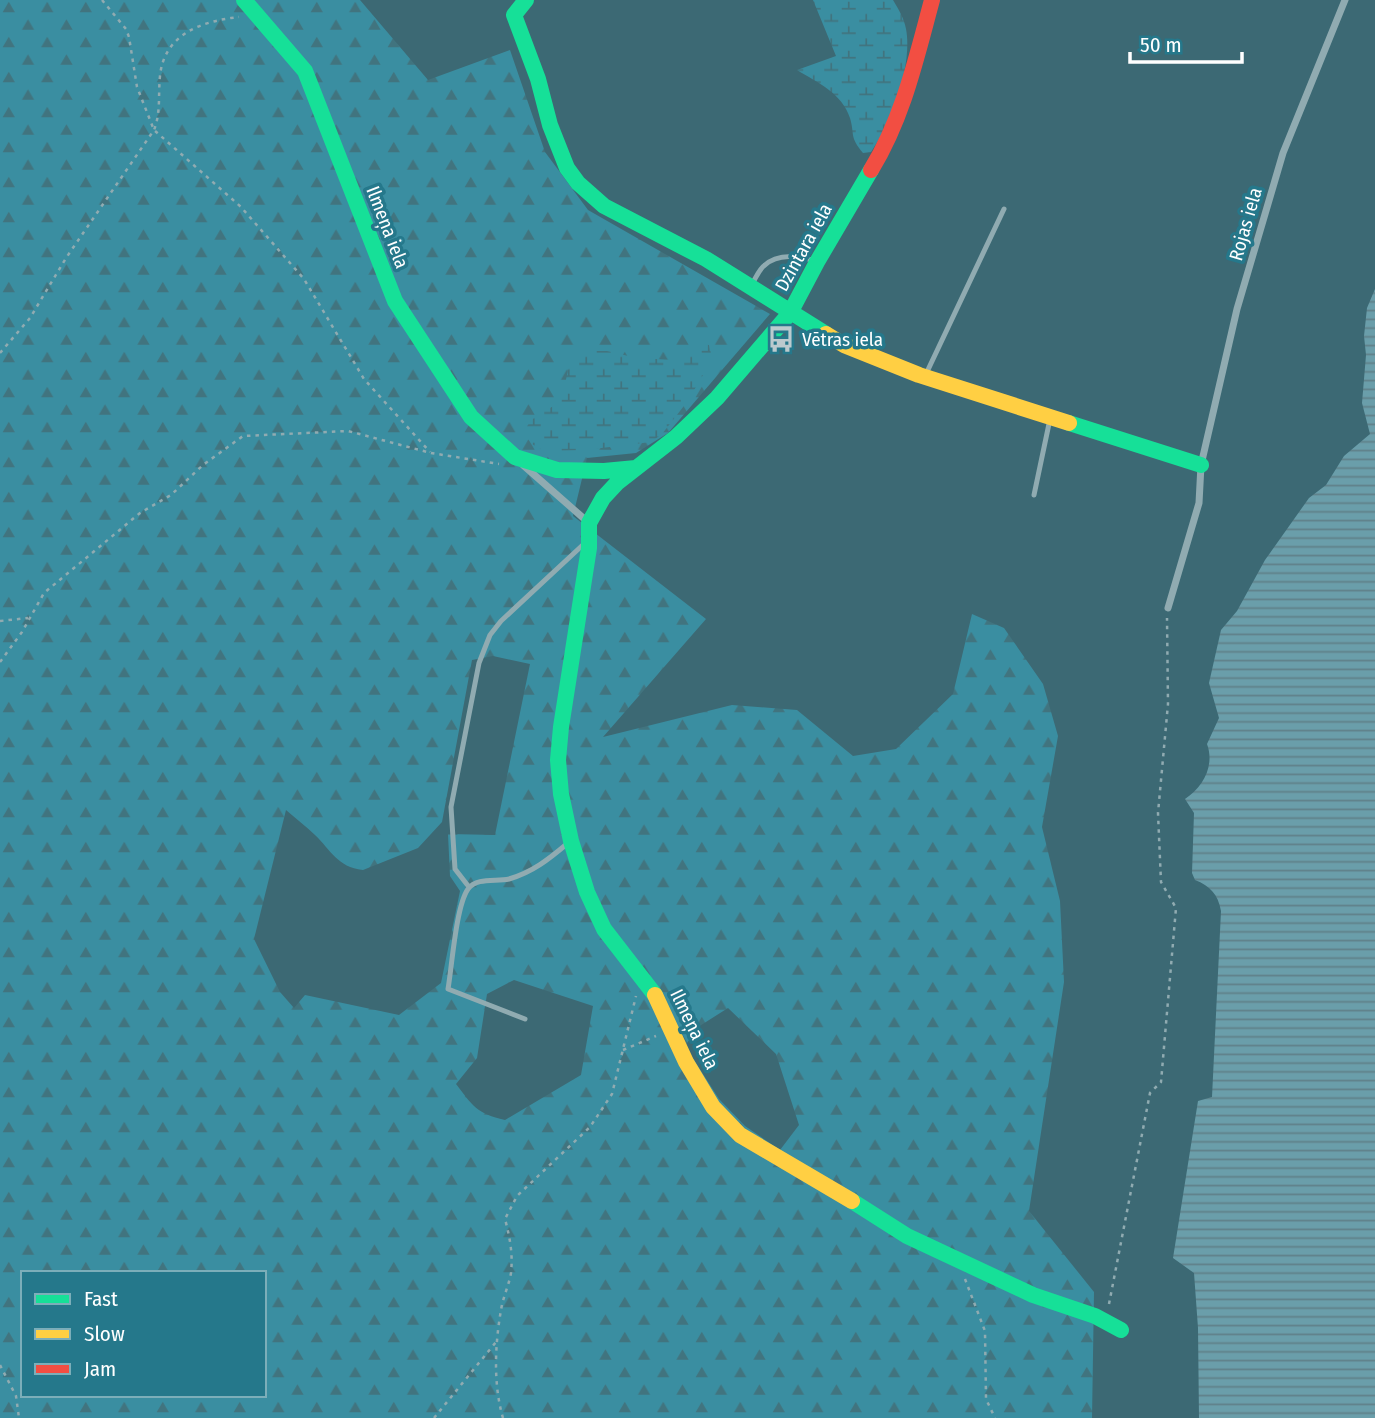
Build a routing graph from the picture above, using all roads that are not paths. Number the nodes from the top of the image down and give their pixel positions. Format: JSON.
{"nodes":[{"id":1,"x":244,"y":0,"type":"edge"},
{"id":2,"x":526,"y":0,"type":"edge"},
{"id":3,"x":932,"y":0,"type":"edge"},
{"id":4,"x":1336,"y":0,"type":"edge"},
{"id":5,"x":1345,"y":0,"type":"edge"},
{"id":6,"x":1341,"y":13,"type":"junction"},
{"id":7,"x":1004,"y":209,"type":"dead end"},
{"id":8,"x":817,"y":262,"type":"junction"},
{"id":9,"x":750,"y":287,"type":"junction"},
{"id":10,"x":790,"y":313,"type":"junction"},
{"id":11,"x":924,"y":377,"type":"junction"},
{"id":12,"x":1050,"y":416,"type":"junction"},
{"id":13,"x":515,"y":457,"type":"junction"},
{"id":14,"x":1201,"y":465,"type":"junction"},
{"id":15,"x":636,"y":468,"type":"junction"},
{"id":16,"x":1034,"y":495,"type":"dead end"},
{"id":17,"x":589,"y":523,"type":"junction"},
{"id":18,"x":589,"y":541,"type":"junction"},
{"id":19,"x":1168,"y":608,"type":"road end"},
{"id":20,"x":570,"y":841,"type":"junction"},
{"id":21,"x":469,"y":887,"type":"junction"},
{"id":22,"x":525,"y":1018,"type":"dead end"},
{"id":23,"x":1121,"y":1330,"type":"dead end"}],
"edges":[{"from":1,"to":13,"type":"street","name":"Ilmeņa iela"},
{"from":2,"to":9,"type":"street"},
{"from":3,"to":8,"type":"street","name":"Dzintara iela"},
{"from":4,"to":6,"type":"street"},
{"from":5,"to":6,"type":"street","name":"Rojas iela"},
{"from":6,"to":14,"type":"street","name":"Rojas iela"},
{"from":7,"to":11,"type":"lane"},
{"from":8,"to":9,"type":"lane"},
{"from":8,"to":10,"type":"street","name":"Dzintara iela"},
{"from":9,"to":10,"type":"street"},
{"from":10,"to":11,"type":"street"},
{"from":10,"to":15,"type":"street","name":"Dzintara iela"},
{"from":11,"to":12,"type":"street"},
{"from":12,"to":14,"type":"street"},
{"from":12,"to":16,"type":"lane"},
{"from":13,"to":15,"type":"street","name":"Ilmeņa iela"},
{"from":13,"to":17,"type":"street","name":"Ilmeņa iela"},
{"from":14,"to":19,"type":"street","name":"Rojas iela"},
{"from":15,"to":17,"type":"street"},
{"from":17,"to":18,"type":"street","name":"Ilmeņa iela"},
{"from":18,"to":20,"type":"street","name":"Ilmeņa iela"},
{"from":18,"to":21,"type":"lane"},
{"from":20,"to":21,"type":"lane"},
{"from":20,"to":23,"type":"street","name":"Ilmeņa iela"},
{"from":21,"to":22,"type":"lane"}]}
